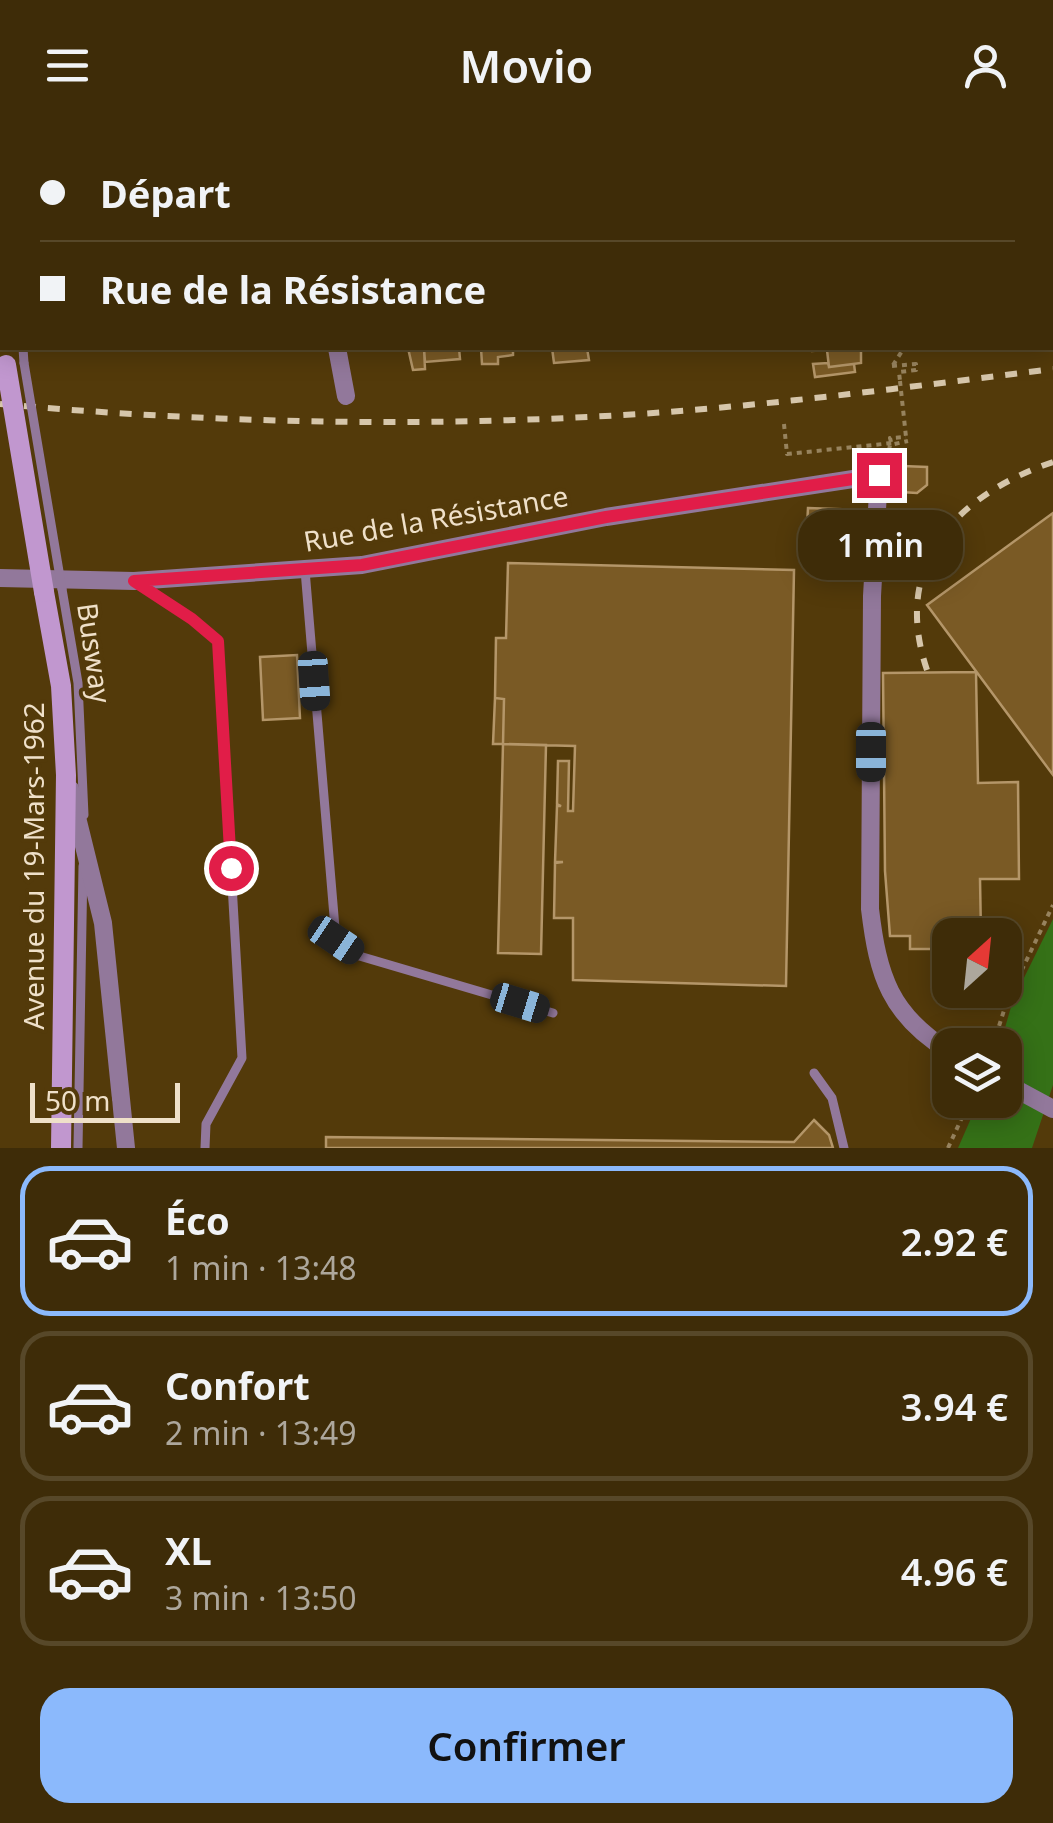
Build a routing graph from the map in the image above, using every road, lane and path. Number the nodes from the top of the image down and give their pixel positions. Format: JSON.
{"nodes":[{"id":1,"x":337,"y":350,"type":"edge"},
{"id":2,"x":903,"y":350,"type":"edge"},
{"id":3,"x":12,"y":358,"type":"edge"},
{"id":4,"x":346,"y":396,"type":"dead end"},
{"id":5,"x":784,"y":424,"type":"dead end"},
{"id":6,"x":892,"y":443,"type":"junction"},
{"id":7,"x":879,"y":475,"type":"junction"},
{"id":8,"x":305,"y":570,"type":"junction"},
{"id":9,"x":0,"y":578,"type":"edge"},
{"id":10,"x":134,"y":581,"type":"junction"},
{"id":11,"x":53,"y":590,"type":"junction"},
{"id":12,"x":66,"y":775,"type":"junction"},
{"id":13,"x":84,"y":838,"type":"junction"},
{"id":14,"x":1053,"y":905,"type":"edge"},
{"id":15,"x":553,"y":1013,"type":"dead end"},
{"id":16,"x":999,"y":1028,"type":"edge"},
{"id":17,"x":932,"y":1038,"type":"edge"},
{"id":18,"x":814,"y":1073,"type":"dead end"},
{"id":19,"x":1022,"y":1092,"type":"edge"},
{"id":20,"x":1053,"y":1108,"type":"edge"},
{"id":21,"x":962,"y":1118,"type":"edge"},
{"id":22,"x":60,"y":1148,"type":"edge"},
{"id":23,"x":78,"y":1148,"type":"edge"},
{"id":24,"x":126,"y":1148,"type":"edge"},
{"id":25,"x":205,"y":1148,"type":"edge"},
{"id":26,"x":844,"y":1148,"type":"edge"},
{"id":27,"x":948,"y":1148,"type":"edge"}],
"edges":[{"from":1,"to":4,"type":"street"},
{"from":2,"to":6,"type":"path","bridge":true},
{"from":3,"to":11,"type":"main road","name":"Avenue du 19-Mars-1962","bridge":true},
{"from":5,"to":6,"type":"path"},
{"from":6,"to":7,"type":"path"},
{"from":7,"to":8,"type":"street","name":"Rue de la Résistance"},
{"from":7,"to":17,"type":"street"},
{"from":8,"to":10,"type":"street","name":"Rue de la Résistance"},
{"from":8,"to":15,"type":"lane"},
{"from":9,"to":10,"type":"street","name":"Rue de la Résistance"},
{"from":10,"to":25,"type":"lane"},
{"from":11,"to":12,"type":"main road","name":"Avenue du 19-Mars-1962"},
{"from":11,"to":13,"type":"lane","name":"Busway"},
{"from":12,"to":13,"type":"street"},
{"from":12,"to":22,"type":"main road","name":"Avenue du 19-Mars-1962"},
{"from":13,"to":23,"type":"lane","name":"Busway"},
{"from":13,"to":24,"type":"street"},
{"from":14,"to":16,"type":"path"},
{"from":18,"to":26,"type":"lane"},
{"from":19,"to":20,"type":"street"},
{"from":21,"to":27,"type":"path"}]}
